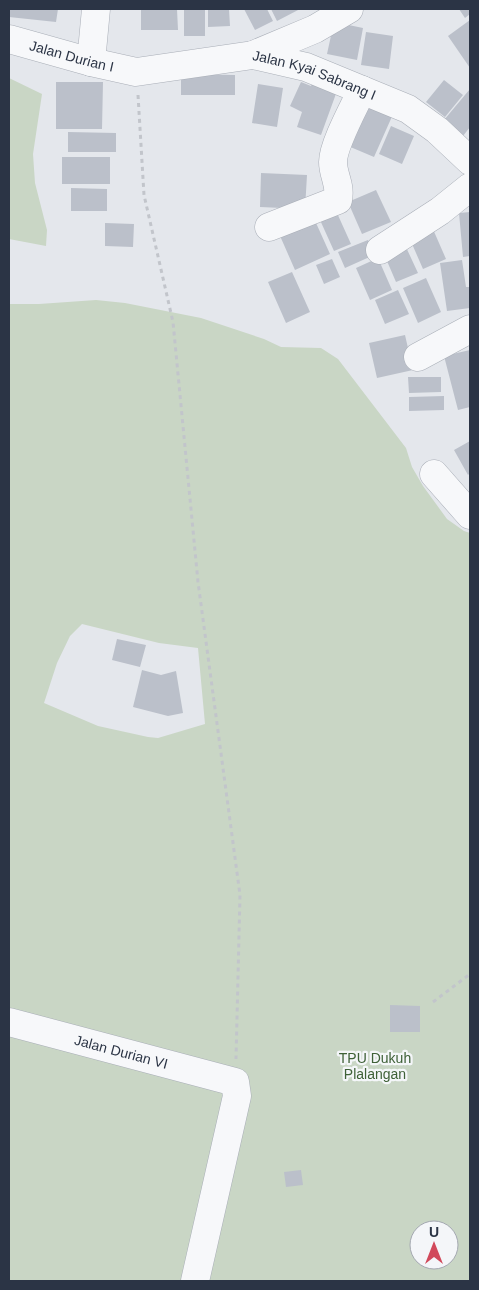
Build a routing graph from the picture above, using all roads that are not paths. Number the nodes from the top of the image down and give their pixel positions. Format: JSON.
{"nodes":[{"id":1,"x":96,"y":9,"type":"edge"},
{"id":2,"x":349,"y":9,"type":"edge"},
{"id":3,"x":311,"y":19,"type":"edge"},
{"id":4,"x":9,"y":38,"type":"edge"},
{"id":5,"x":253,"y":55,"type":"junction"},
{"id":6,"x":91,"y":62,"type":"junction"},
{"id":7,"x":136,"y":72,"type":"joint"},
{"id":8,"x":362,"y":90,"type":"junction"},
{"id":9,"x":470,"y":161,"type":"edge"},
{"id":10,"x":470,"y":187,"type":"edge"},
{"id":11,"x":269,"y":227,"type":"dead end"},
{"id":12,"x":380,"y":250,"type":"dead end"},
{"id":13,"x":470,"y":329,"type":"edge"},
{"id":14,"x":418,"y":357,"type":"dead end"},
{"id":15,"x":434,"y":474,"type":"dead end"},
{"id":16,"x":470,"y":515,"type":"edge"},
{"id":17,"x":9,"y":1022,"type":"edge"},
{"id":18,"x":195,"y":1281,"type":"edge"}],
"edges":[{"from":1,"to":6,"type":"street"},
{"from":2,"to":3,"type":"street"},
{"from":3,"to":5,"type":"street"},
{"from":4,"to":6,"type":"street","name":"Jalan Durian I"},
{"from":5,"to":7,"type":"street","name":"Jalan Kyai Sabrang I"},
{"from":5,"to":8,"type":"street","name":"Jalan Kyai Sabrang I"},
{"from":6,"to":7,"type":"street","name":"Jalan Durian I"},
{"from":8,"to":9,"type":"street","name":"Jalan Kyai Sabrang I"},
{"from":8,"to":11,"type":"street"},
{"from":10,"to":12,"type":"street"},
{"from":13,"to":14,"type":"street"},
{"from":15,"to":16,"type":"street"},
{"from":17,"to":18,"type":"street","name":"Jalan Durian VI"}]}
